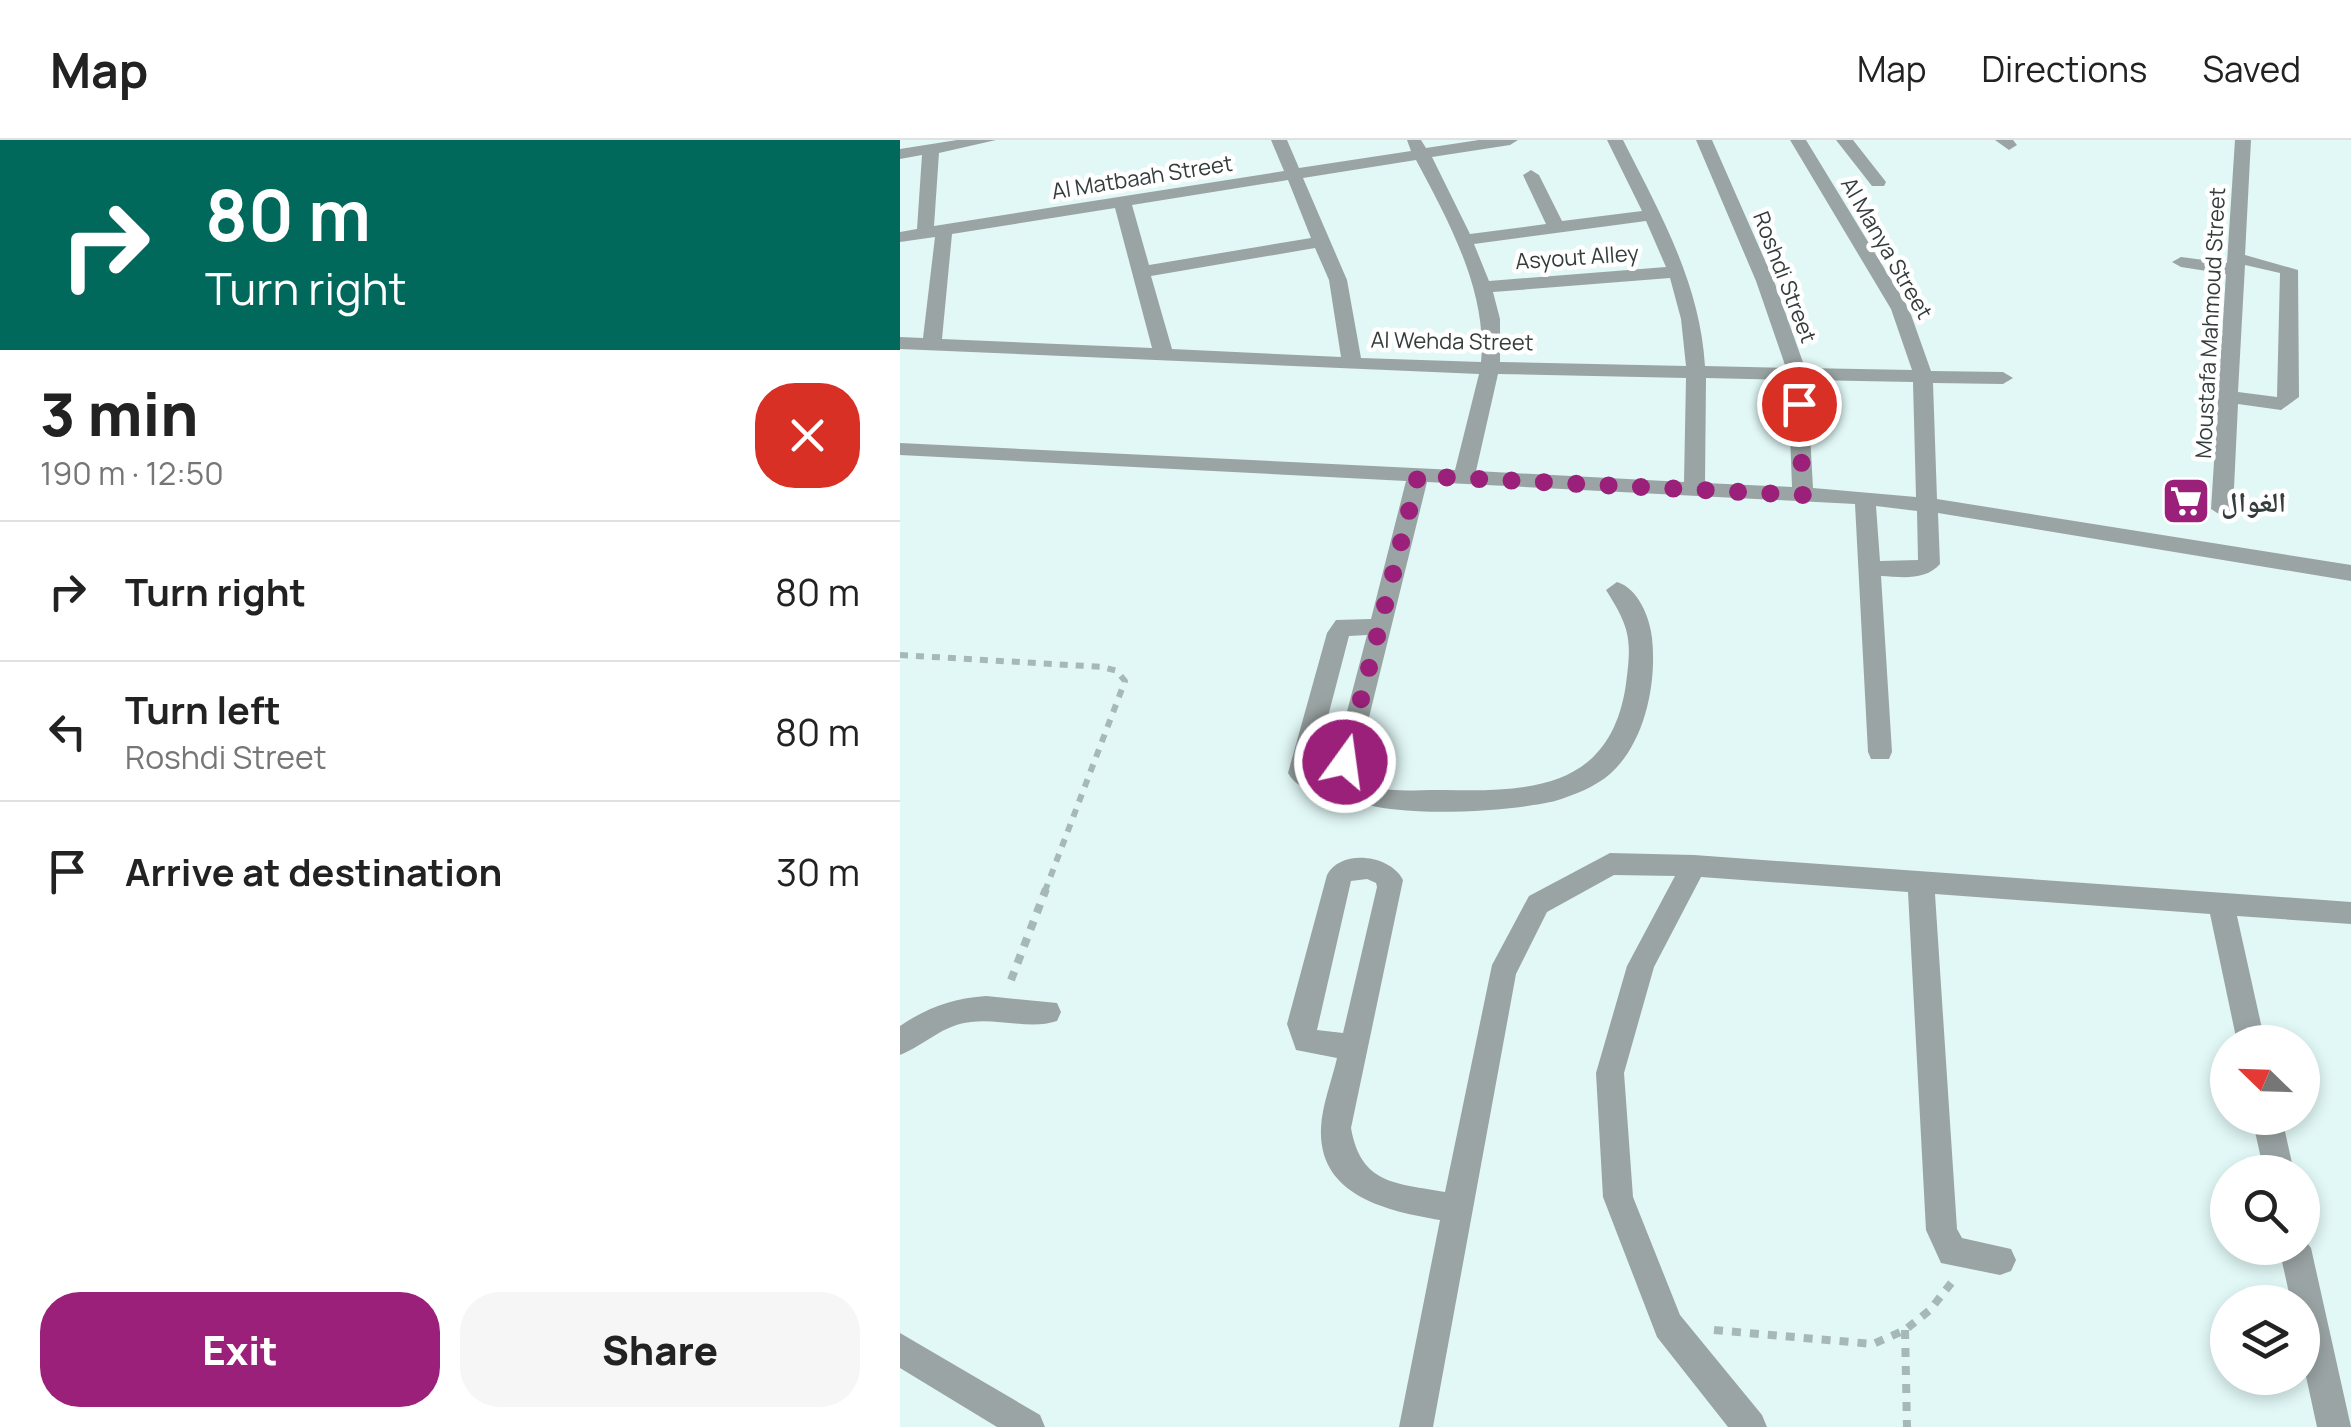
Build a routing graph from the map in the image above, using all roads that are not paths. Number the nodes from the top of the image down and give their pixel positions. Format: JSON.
{"nodes":[{"id":1,"x":988,"y":140,"type":"edge"},
{"id":2,"x":1279,"y":140,"type":"edge"},
{"id":3,"x":1510,"y":140,"type":"edge"},
{"id":4,"x":1615,"y":140,"type":"edge"},
{"id":5,"x":1704,"y":140,"type":"edge"},
{"id":6,"x":1798,"y":140,"type":"edge"},
{"id":7,"x":1844,"y":140,"type":"edge"},
{"id":8,"x":2243,"y":140,"type":"edge"},
{"id":9,"x":1417,"y":147,"type":"edge"},
{"id":10,"x":930,"y":150,"type":"junction"},
{"id":11,"x":900,"y":154,"type":"edge"},
{"id":12,"x":1531,"y":175,"type":"dead end"},
{"id":13,"x":1296,"y":176,"type":"junction"},
{"id":14,"x":1878,"y":182,"type":"dead end"},
{"id":15,"x":1123,"y":204,"type":"junction"},
{"id":16,"x":1651,"y":214,"type":"junction"},
{"id":17,"x":1556,"y":227,"type":"junction"},
{"id":18,"x":935,"y":232,"type":"junction"},
{"id":19,"x":900,"y":238,"type":"edge"},
{"id":20,"x":1461,"y":240,"type":"junction"},
{"id":21,"x":1324,"y":241,"type":"junction"},
{"id":22,"x":2181,"y":262,"type":"dead end"},
{"id":23,"x":2236,"y":264,"type":"junction"},
{"id":24,"x":1141,"y":272,"type":"junction"},
{"id":25,"x":1676,"y":272,"type":"junction"},
{"id":26,"x":1483,"y":287,"type":"junction"},
{"id":27,"x":900,"y":343,"type":"edge"},
{"id":28,"x":932,"y":344,"type":"junction"},
{"id":29,"x":1164,"y":356,"type":"junction"},
{"id":30,"x":1352,"y":364,"type":"junction"},
{"id":31,"x":1488,"y":367,"type":"junction"},
{"id":32,"x":1696,"y":371,"type":"junction"},
{"id":33,"x":1797,"y":373,"type":"junction"},
{"id":34,"x":1924,"y":376,"type":"junction"},
{"id":35,"x":2002,"y":378,"type":"dead end"},
{"id":36,"x":2229,"y":397,"type":"junction"},
{"id":37,"x":900,"y":449,"type":"edge"},
{"id":38,"x":1418,"y":476,"type":"junction"},
{"id":39,"x":1464,"y":478,"type":"junction"},
{"id":40,"x":1694,"y":490,"type":"junction"},
{"id":41,"x":1803,"y":495,"type":"junction"},
{"id":42,"x":1865,"y":498,"type":"junction"},
{"id":43,"x":1926,"y":504,"type":"junction"},
{"id":44,"x":2222,"y":509,"type":"dead end"},
{"id":45,"x":1870,"y":568,"type":"junction"},
{"id":46,"x":2351,"y":573,"type":"edge"},
{"id":47,"x":1617,"y":590,"type":"dead end"},
{"id":48,"x":1379,"y":628,"type":"junction"},
{"id":49,"x":1880,"y":752,"type":"dead end"},
{"id":50,"x":1345,"y":778,"type":"junction"},
{"id":51,"x":1694,"y":866,"type":"junction"},
{"id":52,"x":1921,"y":882,"type":"junction"},
{"id":53,"x":2221,"y":904,"type":"junction"},
{"id":54,"x":2351,"y":913,"type":"edge"},
{"id":55,"x":1047,"y":1012,"type":"dead end"},
{"id":56,"x":2247,"y":1025,"type":"edge"},
{"id":57,"x":900,"y":1042,"type":"edge"},
{"id":58,"x":1354,"y":1046,"type":"junction"},
{"id":59,"x":1455,"y":1208,"type":"junction"},
{"id":60,"x":2000,"y":1260,"type":"dead end"},
{"id":61,"x":2300,"y":1265,"type":"edge"},
{"id":62,"x":900,"y":1349,"type":"edge"},
{"id":63,"x":1028,"y":1427,"type":"edge"},
{"id":64,"x":1416,"y":1427,"type":"edge"},
{"id":65,"x":1750,"y":1427,"type":"edge"},
{"id":66,"x":2334,"y":1427,"type":"edge"}],
"edges":[{"from":1,"to":10,"type":"street"},
{"from":2,"to":13,"type":"street"},
{"from":3,"to":9,"type":"street","name":"Al Matbaah Street"},
{"from":4,"to":16,"type":"street"},
{"from":5,"to":33,"type":"street","name":"Roshdi Street"},
{"from":6,"to":34,"type":"street","name":"Al Manya Street"},
{"from":7,"to":14,"type":"street"},
{"from":8,"to":23,"type":"street","name":"Moustafa Mahmoud Street"},
{"from":9,"to":13,"type":"street","name":"Al Matbaah Street"},
{"from":9,"to":20,"type":"street"},
{"from":10,"to":11,"type":"street"},
{"from":10,"to":18,"type":"street"},
{"from":12,"to":17,"type":"street"},
{"from":13,"to":15,"type":"street","name":"Al Matbaah Street"},
{"from":13,"to":21,"type":"street"},
{"from":15,"to":18,"type":"street","name":"Al Matbaah Street"},
{"from":15,"to":24,"type":"street"},
{"from":16,"to":17,"type":"street"},
{"from":16,"to":25,"type":"street"},
{"from":17,"to":20,"type":"street"},
{"from":18,"to":19,"type":"street","name":"Al Matbaah Street"},
{"from":18,"to":28,"type":"street"},
{"from":20,"to":26,"type":"street"},
{"from":21,"to":24,"type":"street"},
{"from":21,"to":30,"type":"street"},
{"from":22,"to":23,"type":"street"},
{"from":23,"to":36,"type":"street","name":"Moustafa Mahmoud Street"},
{"from":23,"to":36,"type":"street"},
{"from":24,"to":29,"type":"street"},
{"from":25,"to":26,"type":"street","name":"Asyout Alley"},
{"from":25,"to":32,"type":"street"},
{"from":26,"to":31,"type":"street"},
{"from":27,"to":28,"type":"street","name":"Al Wehda Street"},
{"from":28,"to":29,"type":"street","name":"Al Wehda Street"},
{"from":29,"to":30,"type":"street","name":"Al Wehda Street"},
{"from":30,"to":31,"type":"street","name":"Al Wehda Street"},
{"from":31,"to":32,"type":"street","name":"Al Wehda Street"},
{"from":31,"to":39,"type":"street"},
{"from":32,"to":33,"type":"street","name":"Al Wehda Street"},
{"from":32,"to":40,"type":"street"},
{"from":33,"to":34,"type":"street","name":"Al Wehda Street"},
{"from":33,"to":41,"type":"street","name":"Roshdi Street"},
{"from":34,"to":35,"type":"street","name":"Al Wehda Street"},
{"from":34,"to":43,"type":"street","name":"Al Manya Street"},
{"from":36,"to":44,"type":"street","name":"Moustafa Mahmoud Street"},
{"from":37,"to":38,"type":"street"},
{"from":38,"to":39,"type":"street"},
{"from":38,"to":48,"type":"street"},
{"from":39,"to":40,"type":"street"},
{"from":40,"to":41,"type":"street"},
{"from":41,"to":42,"type":"street"},
{"from":42,"to":43,"type":"street"},
{"from":42,"to":45,"type":"street"},
{"from":43,"to":45,"type":"street","name":"Al Manya Street"},
{"from":43,"to":46,"type":"street"},
{"from":45,"to":49,"type":"street"},
{"from":47,"to":50,"type":"street"},
{"from":48,"to":50,"type":"street"},
{"from":48,"to":50,"type":"street"},
{"from":51,"to":52,"type":"street"},
{"from":51,"to":59,"type":"street"},
{"from":51,"to":65,"type":"street"},
{"from":52,"to":53,"type":"street"},
{"from":52,"to":60,"type":"street"},
{"from":53,"to":54,"type":"street"},
{"from":53,"to":56,"type":"street"},
{"from":55,"to":57,"type":"street"},
{"from":58,"to":58,"type":"street"},
{"from":58,"to":59,"type":"street"},
{"from":59,"to":64,"type":"street"},
{"from":61,"to":66,"type":"street"},
{"from":62,"to":63,"type":"street"}]}
